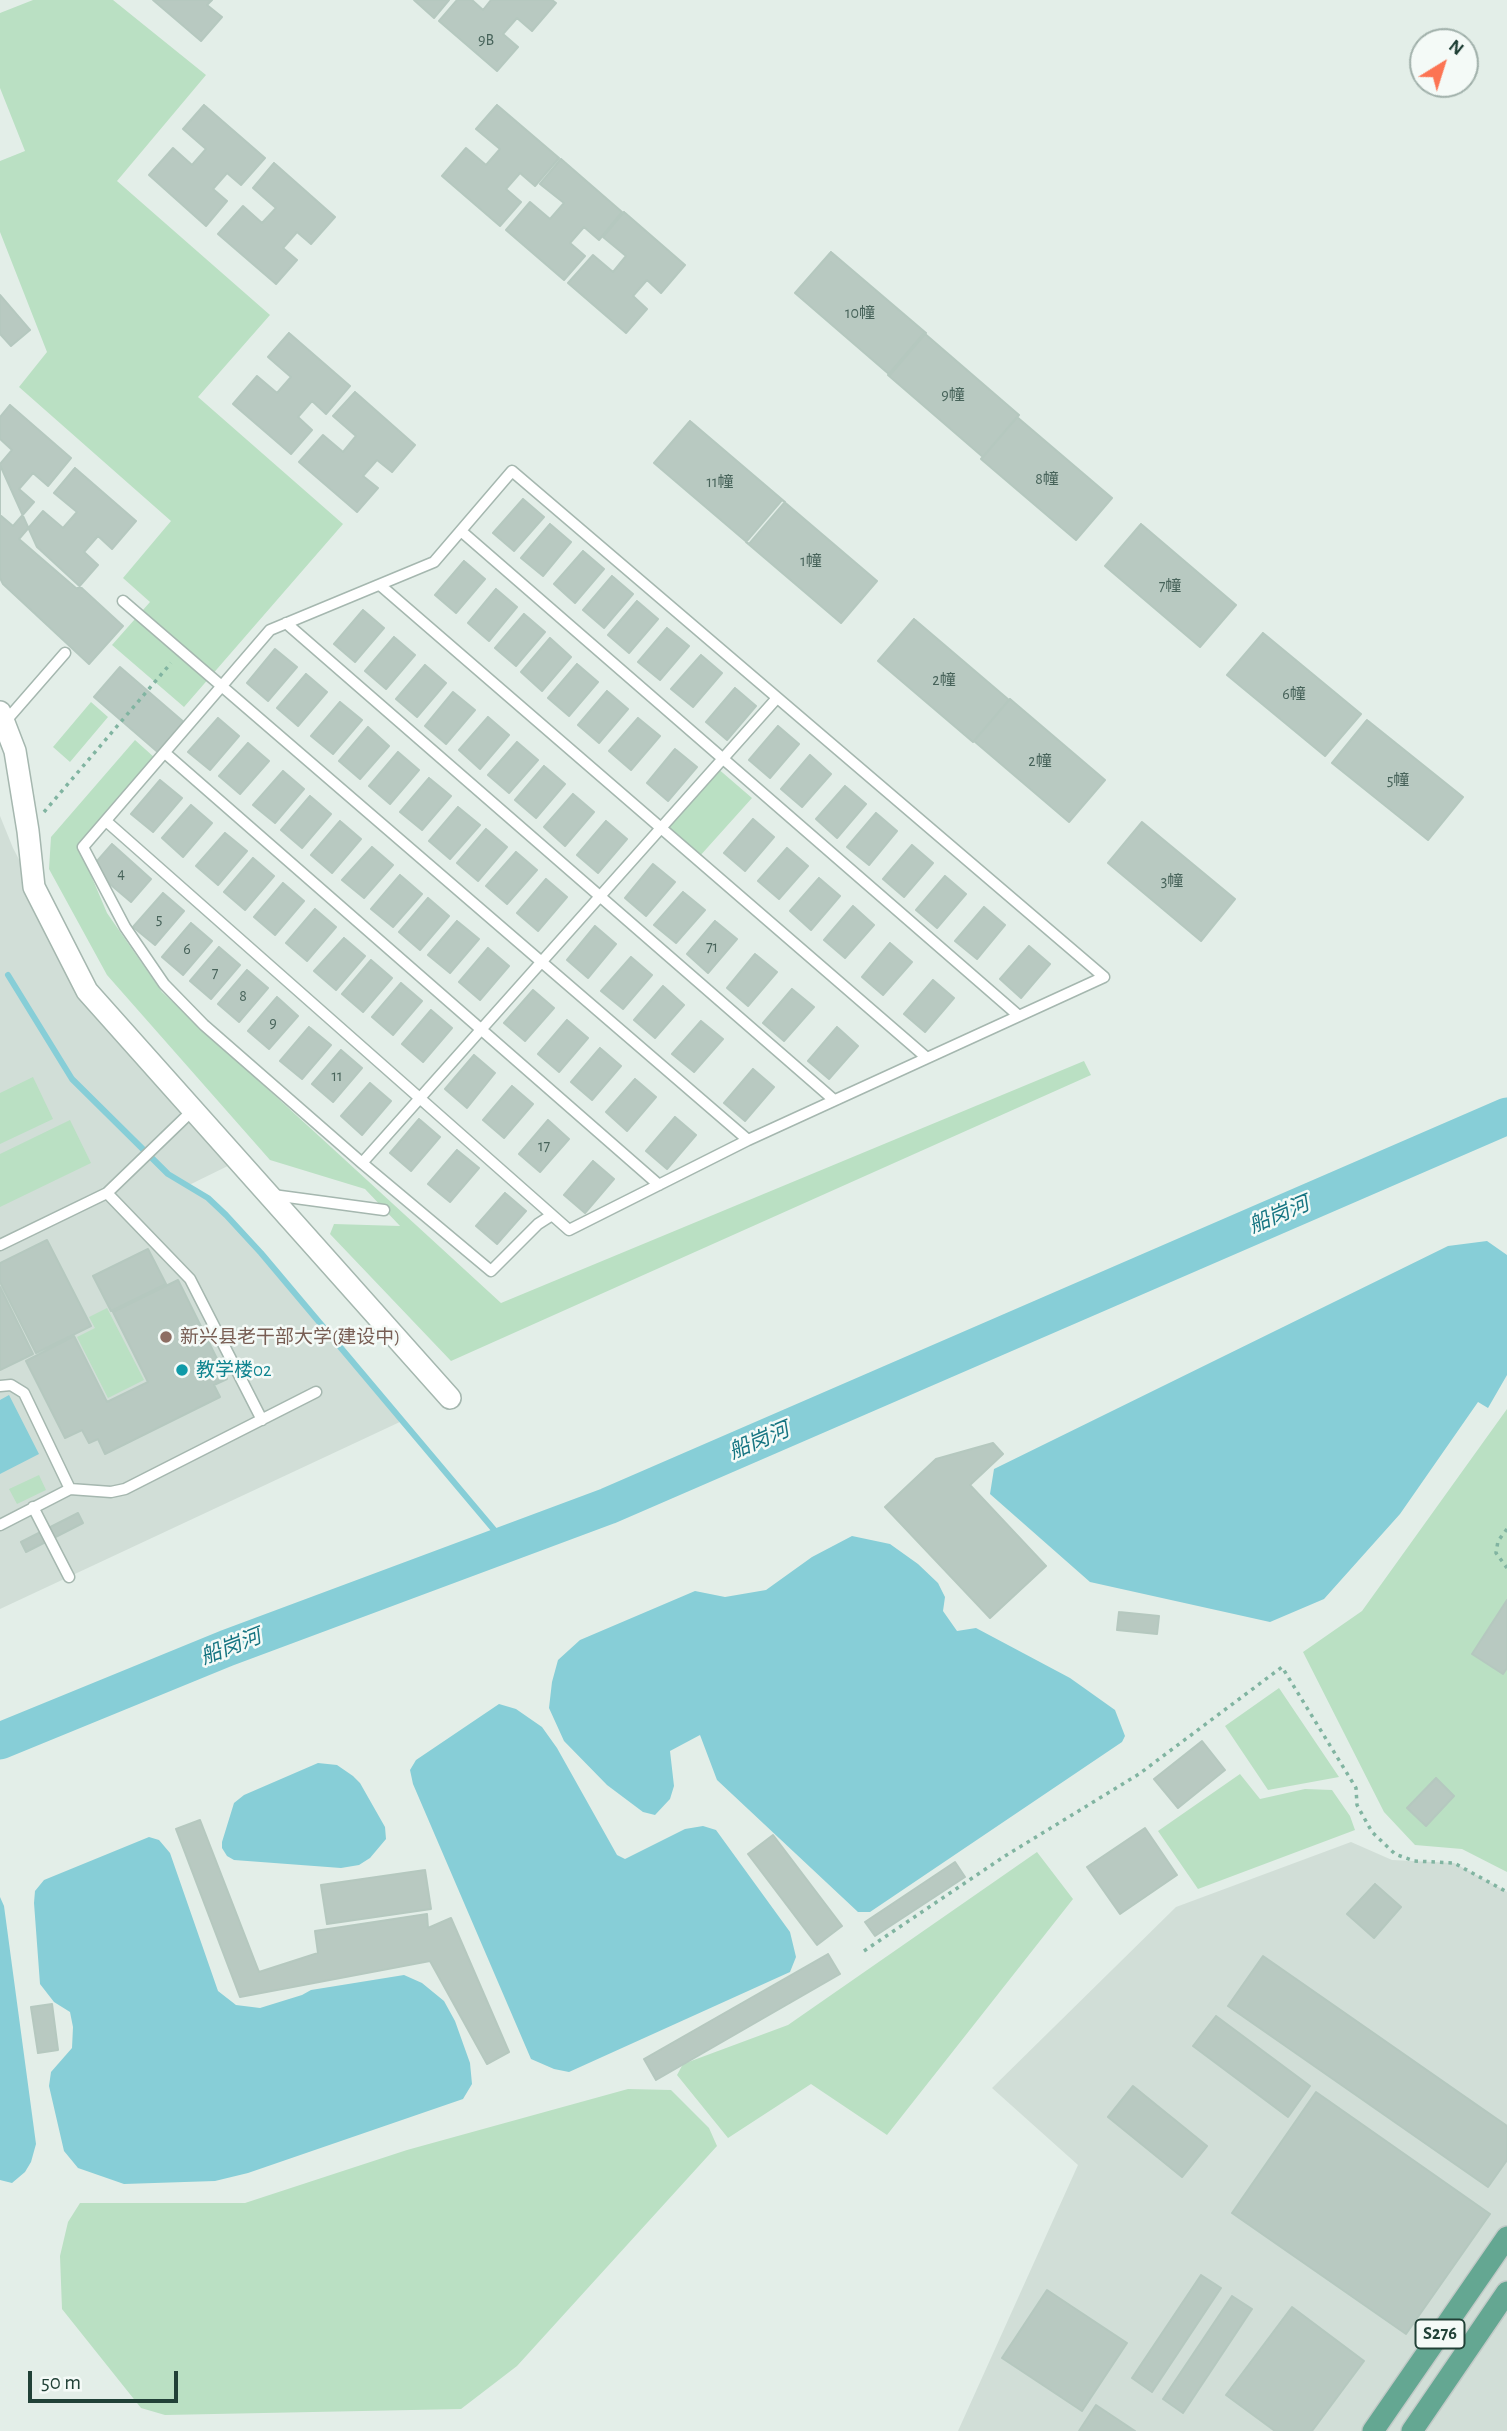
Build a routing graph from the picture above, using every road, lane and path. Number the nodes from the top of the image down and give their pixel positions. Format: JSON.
{"nodes":[{"id":1,"x":461,"y":531,"type":"junction"},
{"id":2,"x":380,"y":585,"type":"junction"},
{"id":3,"x":123,"y":601,"type":"dead end"},
{"id":4,"x":286,"y":623,"type":"junction"},
{"id":5,"x":181,"y":651,"type":"junction"},
{"id":6,"x":65,"y":653,"type":"dead end"},
{"id":7,"x":222,"y":686,"type":"junction"},
{"id":8,"x":778,"y":698,"type":"junction"},
{"id":9,"x":0,"y":712,"type":"edge"},
{"id":10,"x":0,"y":727,"type":"edge"},
{"id":11,"x":165,"y":753,"type":"junction"},
{"id":12,"x":723,"y":759,"type":"junction"},
{"id":13,"x":106,"y":821,"type":"junction"},
{"id":14,"x":661,"y":828,"type":"junction"},
{"id":15,"x":28,"y":831,"type":"junction"},
{"id":16,"x":600,"y":897,"type":"junction"},
{"id":17,"x":542,"y":962,"type":"junction"},
{"id":18,"x":1019,"y":1016,"type":"junction"},
{"id":19,"x":481,"y":1030,"type":"junction"},
{"id":20,"x":926,"y":1058,"type":"junction"},
{"id":21,"x":420,"y":1099,"type":"junction"},
{"id":22,"x":834,"y":1100,"type":"junction"},
{"id":23,"x":194,"y":1109,"type":"junction"},
{"id":24,"x":748,"y":1140,"type":"junction"},
{"id":25,"x":362,"y":1163,"type":"junction"},
{"id":26,"x":659,"y":1185,"type":"junction"},
{"id":27,"x":107,"y":1193,"type":"junction"},
{"id":28,"x":271,"y":1195,"type":"junction"},
{"id":29,"x":384,"y":1210,"type":"dead end"},
{"id":30,"x":552,"y":1215,"type":"junction"},
{"id":31,"x":0,"y":1245,"type":"edge"},
{"id":32,"x":0,"y":1386,"type":"edge"},
{"id":33,"x":316,"y":1392,"type":"dead end"},
{"id":34,"x":450,"y":1398,"type":"dead end"},
{"id":35,"x":261,"y":1420,"type":"junction"},
{"id":36,"x":71,"y":1489,"type":"junction"},
{"id":37,"x":33,"y":1507,"type":"junction"},
{"id":38,"x":1,"y":1523,"type":"edge"},
{"id":39,"x":1507,"y":1529,"type":"edge"},
{"id":40,"x":1507,"y":1569,"type":"edge"},
{"id":41,"x":69,"y":1577,"type":"dead end"},
{"id":42,"x":1507,"y":1892,"type":"edge"},
{"id":43,"x":864,"y":1951,"type":"dead end"},
{"id":44,"x":1507,"y":2237,"type":"edge"},
{"id":45,"x":1507,"y":2292,"type":"edge"},
{"id":46,"x":1373,"y":2431,"type":"edge"},
{"id":47,"x":1412,"y":2431,"type":"edge"}],
"edges":[{"from":1,"to":2,"type":"lane"},
{"from":1,"to":8,"type":"lane"},
{"from":1,"to":12,"type":"lane"},
{"from":2,"to":4,"type":"lane"},
{"from":2,"to":14,"type":"lane"},
{"from":3,"to":5,"type":"lane"},
{"from":4,"to":7,"type":"lane"},
{"from":4,"to":16,"type":"lane"},
{"from":5,"to":7,"type":"lane"},
{"from":5,"to":15,"type":"path"},
{"from":6,"to":10,"type":"lane"},
{"from":7,"to":11,"type":"lane"},
{"from":7,"to":17,"type":"lane"},
{"from":8,"to":12,"type":"lane"},
{"from":8,"to":18,"type":"lane"},
{"from":9,"to":15,"type":"street"},
{"from":11,"to":13,"type":"lane"},
{"from":11,"to":19,"type":"lane"},
{"from":12,"to":14,"type":"lane"},
{"from":12,"to":18,"type":"lane"},
{"from":13,"to":21,"type":"lane"},
{"from":13,"to":25,"type":"lane"},
{"from":14,"to":16,"type":"lane"},
{"from":14,"to":20,"type":"lane"},
{"from":15,"to":23,"type":"street"},
{"from":16,"to":17,"type":"lane"},
{"from":16,"to":22,"type":"lane"},
{"from":17,"to":19,"type":"lane"},
{"from":17,"to":24,"type":"lane"},
{"from":18,"to":20,"type":"lane"},
{"from":19,"to":21,"type":"lane"},
{"from":19,"to":26,"type":"lane"},
{"from":20,"to":22,"type":"lane"},
{"from":21,"to":25,"type":"lane"},
{"from":21,"to":30,"type":"lane"},
{"from":22,"to":24,"type":"lane"},
{"from":23,"to":27,"type":"lane"},
{"from":23,"to":28,"type":"street"},
{"from":24,"to":26,"type":"lane"},
{"from":25,"to":30,"type":"lane"},
{"from":26,"to":30,"type":"lane"},
{"from":27,"to":31,"type":"lane"},
{"from":27,"to":35,"type":"lane"},
{"from":28,"to":29,"type":"lane"},
{"from":28,"to":34,"type":"street"},
{"from":32,"to":36,"type":"lane"},
{"from":33,"to":35,"type":"lane"},
{"from":35,"to":36,"type":"lane"},
{"from":36,"to":37,"type":"lane"},
{"from":37,"to":38,"type":"lane"},
{"from":37,"to":41,"type":"lane"},
{"from":39,"to":40,"type":"path"},
{"from":42,"to":43,"type":"path"},
{"from":44,"to":46,"type":"main road","number":"S276"},
{"from":45,"to":47,"type":"main road","number":"S276"}]}
